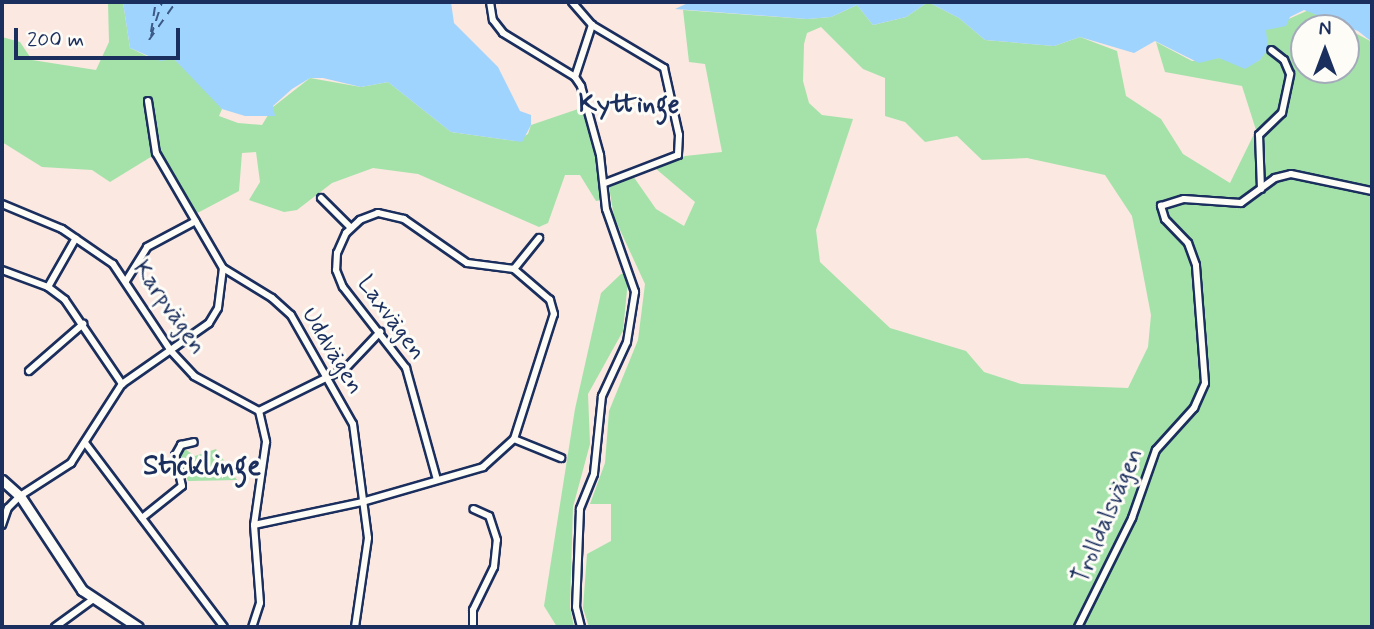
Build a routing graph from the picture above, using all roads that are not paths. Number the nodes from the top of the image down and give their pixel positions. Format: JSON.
{"nodes":[{"id":1,"x":490,"y":2,"type":"edge"},
{"id":2,"x":572,"y":2,"type":"edge"},
{"id":3,"x":592,"y":25,"type":"junction"},
{"id":4,"x":1271,"y":50,"type":"dead end"},
{"id":5,"x":575,"y":77,"type":"junction"},
{"id":6,"x":148,"y":101,"type":"dead end"},
{"id":7,"x":605,"y":183,"type":"junction"},
{"id":8,"x":1261,"y":189,"type":"junction"},
{"id":9,"x":1372,"y":191,"type":"edge"},
{"id":10,"x":321,"y":198,"type":"dead end"},
{"id":11,"x":2,"y":204,"type":"edge"},
{"id":12,"x":196,"y":221,"type":"junction"},
{"id":13,"x":351,"y":228,"type":"junction"},
{"id":14,"x":538,"y":238,"type":"dead end"},
{"id":15,"x":76,"y":239,"type":"junction"},
{"id":16,"x":223,"y":268,"type":"junction"},
{"id":17,"x":514,"y":269,"type":"junction"},
{"id":18,"x":2,"y":270,"type":"edge"},
{"id":19,"x":126,"y":281,"type":"junction"},
{"id":20,"x":48,"y":287,"type":"junction"},
{"id":21,"x":83,"y":324,"type":"junction"},
{"id":22,"x":380,"y":332,"type":"junction"},
{"id":23,"x":171,"y":351,"type":"junction"},
{"id":24,"x":29,"y":371,"type":"dead end"},
{"id":25,"x":327,"y":380,"type":"junction"},
{"id":26,"x":122,"y":384,"type":"junction"},
{"id":27,"x":259,"y":411,"type":"junction"},
{"id":28,"x":514,"y":439,"type":"junction"},
{"id":29,"x":194,"y":442,"type":"dead end"},
{"id":30,"x":86,"y":444,"type":"junction"},
{"id":31,"x":561,"y":458,"type":"dead end"},
{"id":32,"x":2,"y":480,"type":"edge"},
{"id":33,"x":437,"y":480,"type":"junction"},
{"id":34,"x":20,"y":496,"type":"junction"},
{"id":35,"x":362,"y":502,"type":"junction"},
{"id":36,"x":473,"y":509,"type":"dead end"},
{"id":37,"x":142,"y":518,"type":"junction"},
{"id":38,"x":2,"y":525,"type":"edge"},
{"id":39,"x":254,"y":525,"type":"junction"},
{"id":40,"x":92,"y":600,"type":"junction"},
{"id":41,"x":55,"y":627,"type":"edge"},
{"id":42,"x":138,"y":627,"type":"edge"},
{"id":43,"x":225,"y":627,"type":"edge"},
{"id":44,"x":252,"y":627,"type":"edge"},
{"id":45,"x":355,"y":627,"type":"edge"},
{"id":46,"x":473,"y":627,"type":"edge"},
{"id":47,"x":581,"y":627,"type":"edge"},
{"id":48,"x":1078,"y":627,"type":"edge"}],
"edges":[{"from":1,"to":5,"type":"street"},
{"from":2,"to":3,"type":"street"},
{"from":3,"to":5,"type":"street"},
{"from":3,"to":7,"type":"street"},
{"from":4,"to":8,"type":"street"},
{"from":5,"to":7,"type":"street"},
{"from":6,"to":12,"type":"street","name":"Uddvägen"},
{"from":7,"to":47,"type":"street"},
{"from":8,"to":9,"type":"street","name":"Trolldalsvägen"},
{"from":8,"to":48,"type":"street","name":"Trolldalsvägen"},
{"from":10,"to":13,"type":"street"},
{"from":11,"to":15,"type":"street","name":"Karpvägen"},
{"from":12,"to":16,"type":"street","name":"Uddvägen"},
{"from":12,"to":19,"type":"street"},
{"from":13,"to":17,"type":"street"},
{"from":13,"to":22,"type":"street","name":"Laxvägen"},
{"from":14,"to":17,"type":"street"},
{"from":15,"to":19,"type":"street","name":"Karpvägen"},
{"from":15,"to":20,"type":"street"},
{"from":16,"to":23,"type":"street"},
{"from":16,"to":25,"type":"street","name":"Uddvägen"},
{"from":17,"to":28,"type":"street"},
{"from":18,"to":20,"type":"street"},
{"from":19,"to":23,"type":"street","name":"Karpvägen"},
{"from":20,"to":21,"type":"street"},
{"from":21,"to":24,"type":"street"},
{"from":21,"to":26,"type":"street"},
{"from":22,"to":25,"type":"street"},
{"from":22,"to":33,"type":"street","name":"Laxvägen"},
{"from":23,"to":26,"type":"street"},
{"from":23,"to":27,"type":"street","name":"Karpvägen"},
{"from":25,"to":27,"type":"street"},
{"from":25,"to":35,"type":"street","name":"Uddvägen"},
{"from":26,"to":30,"type":"street"},
{"from":27,"to":39,"type":"street"},
{"from":28,"to":31,"type":"street"},
{"from":28,"to":33,"type":"street"},
{"from":29,"to":37,"type":"street"},
{"from":30,"to":34,"type":"street"},
{"from":30,"to":37,"type":"street"},
{"from":32,"to":34,"type":"street"},
{"from":33,"to":35,"type":"street"},
{"from":34,"to":38,"type":"street"},
{"from":34,"to":40,"type":"street"},
{"from":35,"to":39,"type":"street"},
{"from":35,"to":45,"type":"street","name":"Uddvägen"},
{"from":36,"to":46,"type":"street"},
{"from":37,"to":43,"type":"street"},
{"from":39,"to":44,"type":"street"},
{"from":40,"to":41,"type":"street"},
{"from":40,"to":42,"type":"street"}]}
